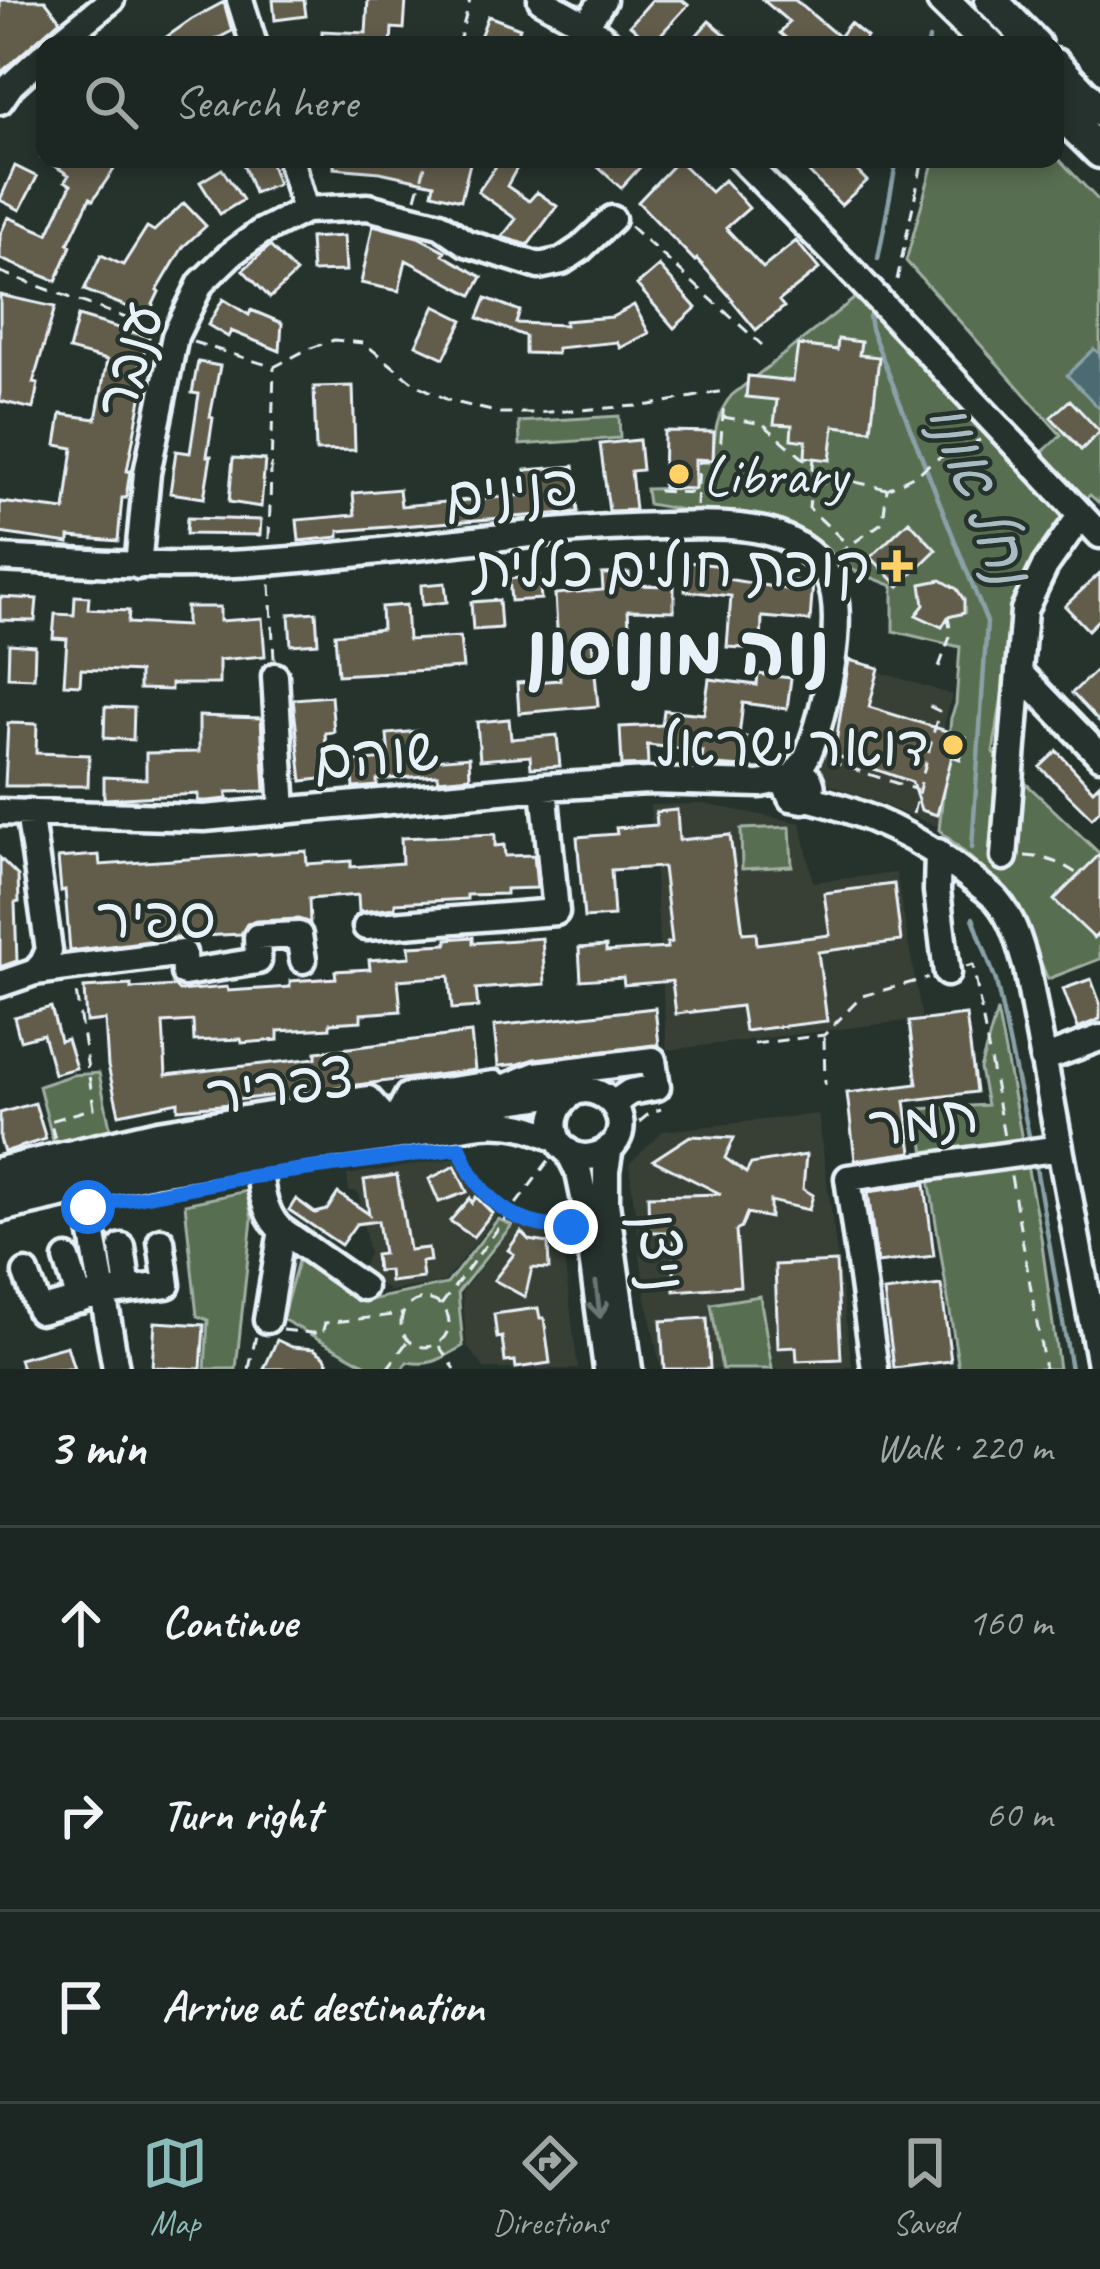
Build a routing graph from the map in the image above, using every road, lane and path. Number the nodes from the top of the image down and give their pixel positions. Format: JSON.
{"nodes":[{"id":1,"x":111,"y":0,"type":"edge"},
{"id":2,"x":240,"y":0,"type":"edge"},
{"id":3,"x":470,"y":0,"type":"edge"},
{"id":4,"x":541,"y":0,"type":"edge"},
{"id":5,"x":603,"y":0,"type":"edge"},
{"id":6,"x":943,"y":0,"type":"edge"},
{"id":7,"x":991,"y":0,"type":"edge"},
{"id":8,"x":586,"y":25,"type":"junction"},
{"id":9,"x":66,"y":36,"type":"edge"},
{"id":10,"x":251,"y":36,"type":"edge"},
{"id":11,"x":460,"y":36,"type":"edge"},
{"id":12,"x":600,"y":36,"type":"edge"},
{"id":13,"x":980,"y":36,"type":"edge"},
{"id":14,"x":1026,"y":36,"type":"edge"},
{"id":15,"x":36,"y":61,"type":"edge"},
{"id":16,"x":1064,"y":74,"type":"edge"},
{"id":17,"x":0,"y":101,"type":"edge"},
{"id":18,"x":1100,"y":111,"type":"edge"},
{"id":19,"x":1064,"y":117,"type":"edge"},
{"id":20,"x":1100,"y":152,"type":"edge"},
{"id":21,"x":293,"y":168,"type":"edge"},
{"id":22,"x":425,"y":168,"type":"edge"},
{"id":23,"x":750,"y":168,"type":"edge"},
{"id":24,"x":921,"y":168,"type":"edge"},
{"id":25,"x":305,"y":210,"type":"junction"},
{"id":26,"x":411,"y":217,"type":"junction"},
{"id":27,"x":624,"y":223,"type":"joint"},
{"id":28,"x":0,"y":272,"type":"edge"},
{"id":29,"x":897,"y":280,"type":"dead end"},
{"id":30,"x":175,"y":336,"type":"junction"},
{"id":31,"x":762,"y":345,"type":"dead end"},
{"id":32,"x":274,"y":367,"type":"junction"},
{"id":33,"x":724,"y":391,"type":"dead end"},
{"id":34,"x":724,"y":402,"type":"dead end"},
{"id":35,"x":723,"y":417,"type":"junction"},
{"id":36,"x":998,"y":427,"type":"junction"},
{"id":37,"x":812,"y":484,"type":"junction"},
{"id":38,"x":887,"y":489,"type":"junction"},
{"id":39,"x":658,"y":491,"type":"dead end"},
{"id":40,"x":697,"y":494,"type":"junction"},
{"id":41,"x":1081,"y":515,"type":"junction"},
{"id":42,"x":697,"y":525,"type":"junction"},
{"id":43,"x":1100,"y":536,"type":"edge"},
{"id":44,"x":849,"y":546,"type":"junction"},
{"id":45,"x":0,"y":558,"type":"edge"},
{"id":46,"x":268,"y":562,"type":"junction"},
{"id":47,"x":138,"y":566,"type":"junction"},
{"id":48,"x":821,"y":566,"type":"junction"},
{"id":49,"x":948,"y":617,"type":"dead end"},
{"id":50,"x":938,"y":667,"type":"dead end"},
{"id":51,"x":1018,"y":672,"type":"junction"},
{"id":52,"x":275,"y":676,"type":"joint"},
{"id":53,"x":927,"y":706,"type":"dead end"},
{"id":54,"x":1100,"y":756,"type":"edge"},
{"id":55,"x":801,"y":778,"type":"junction"},
{"id":56,"x":544,"y":787,"type":"junction"},
{"id":57,"x":919,"y":790,"type":"junction"},
{"id":58,"x":0,"y":812,"type":"edge"},
{"id":59,"x":28,"y":812,"type":"junction"},
{"id":60,"x":283,"y":812,"type":"junction"},
{"id":61,"x":908,"y":835,"type":"junction"},
{"id":62,"x":938,"y":852,"type":"junction"},
{"id":63,"x":1009,"y":860,"type":"joint"},
{"id":64,"x":1079,"y":875,"type":"dead end"},
{"id":65,"x":366,"y":927,"type":"dead end"},
{"id":66,"x":302,"y":960,"type":"dead end"},
{"id":67,"x":72,"y":966,"type":"junction"},
{"id":68,"x":34,"y":972,"type":"junction"},
{"id":69,"x":947,"y":973,"type":"joint"},
{"id":70,"x":0,"y":984,"type":"edge"},
{"id":71,"x":824,"y":1035,"type":"junction"},
{"id":72,"x":1100,"y":1038,"type":"edge"},
{"id":73,"x":754,"y":1044,"type":"dead end"},
{"id":74,"x":1043,"y":1059,"type":"junction"},
{"id":75,"x":615,"y":1065,"type":"junction"},
{"id":76,"x":825,"y":1085,"type":"dead end"},
{"id":77,"x":524,"y":1091,"type":"junction"},
{"id":78,"x":577,"y":1091,"type":"junction"},
{"id":79,"x":659,"y":1098,"type":"junction"},
{"id":80,"x":620,"y":1099,"type":"junction"},
{"id":81,"x":391,"y":1118,"type":"junction"},
{"id":82,"x":50,"y":1121,"type":"dead end"},
{"id":83,"x":633,"y":1131,"type":"dead end"},
{"id":84,"x":256,"y":1146,"type":"junction"},
{"id":85,"x":610,"y":1147,"type":"junction"},
{"id":86,"x":456,"y":1148,"type":"dead end"},
{"id":87,"x":560,"y":1149,"type":"junction"},
{"id":88,"x":1042,"y":1150,"type":"junction"},
{"id":89,"x":0,"y":1170,"type":"edge"},
{"id":90,"x":0,"y":1187,"type":"edge"},
{"id":91,"x":85,"y":1188,"type":"junction"},
{"id":92,"x":0,"y":1210,"type":"edge"},
{"id":93,"x":508,"y":1214,"type":"junction"},
{"id":94,"x":282,"y":1230,"type":"junction"},
{"id":95,"x":572,"y":1232,"type":"dead end"},
{"id":96,"x":161,"y":1240,"type":"dead end"},
{"id":97,"x":122,"y":1247,"type":"dead end"},
{"id":98,"x":68,"y":1259,"type":"dead end"},
{"id":99,"x":26,"y":1274,"type":"dead end"},
{"id":100,"x":363,"y":1287,"type":"dead end"},
{"id":101,"x":104,"y":1294,"type":"junction"},
{"id":102,"x":1094,"y":1302,"type":"edge"},
{"id":103,"x":441,"y":1305,"type":"junction"},
{"id":104,"x":402,"y":1314,"type":"junction"},
{"id":105,"x":268,"y":1326,"type":"junction"},
{"id":106,"x":408,"y":1341,"type":"junction"},
{"id":107,"x":437,"y":1344,"type":"junction"},
{"id":108,"x":1100,"y":1365,"type":"edge"},
{"id":109,"x":116,"y":1369,"type":"edge"},
{"id":110,"x":249,"y":1369,"type":"edge"},
{"id":111,"x":387,"y":1369,"type":"edge"},
{"id":112,"x":454,"y":1369,"type":"edge"},
{"id":113,"x":608,"y":1369,"type":"edge"},
{"id":114,"x":629,"y":1369,"type":"edge"},
{"id":115,"x":875,"y":1369,"type":"edge"}],
"edges":[{"from":1,"to":9,"type":"street"},
{"from":2,"to":10,"type":"street"},
{"from":3,"to":11,"type":"path"},
{"from":4,"to":8,"type":"street"},
{"from":5,"to":8,"type":"street"},
{"from":6,"to":13,"type":"main road"},
{"from":7,"to":14,"type":"main road"},
{"from":8,"to":12,"type":"street"},
{"from":15,"to":17,"type":"street"},
{"from":16,"to":18,"type":"main road"},
{"from":19,"to":20,"type":"main road"},
{"from":21,"to":25,"type":"street"},
{"from":22,"to":26,"type":"path"},
{"from":23,"to":36,"type":"street"},
{"from":24,"to":29,"type":"path"},
{"from":25,"to":26,"type":"street","name":"ענבר"},
{"from":25,"to":30,"type":"street","name":"ענבר"},
{"from":26,"to":27,"type":"street","name":"ענבר"},
{"from":27,"to":31,"type":"path"},
{"from":28,"to":30,"type":"path"},
{"from":30,"to":32,"type":"path"},
{"from":30,"to":47,"type":"street","name":"ענבר"},
{"from":32,"to":33,"type":"path"},
{"from":32,"to":46,"type":"path"},
{"from":34,"to":35,"type":"path"},
{"from":35,"to":37,"type":"path"},
{"from":35,"to":40,"type":"path"},
{"from":36,"to":38,"type":"path"},
{"from":36,"to":41,"type":"street"},
{"from":37,"to":38,"type":"path"},
{"from":37,"to":44,"type":"path"},
{"from":38,"to":44,"type":"path"},
{"from":39,"to":40,"type":"path"},
{"from":40,"to":42,"type":"path"},
{"from":41,"to":43,"type":"street"},
{"from":41,"to":51,"type":"street"},
{"from":42,"to":46,"type":"street","name":"פנינים"},
{"from":42,"to":48,"type":"street","name":"פנינים"},
{"from":44,"to":48,"type":"path"},
{"from":45,"to":47,"type":"street","name":"פנינים"},
{"from":46,"to":47,"type":"street","name":"פנינים"},
{"from":46,"to":52,"type":"path"},
{"from":48,"to":55,"type":"street"},
{"from":49,"to":50,"type":"path"},
{"from":51,"to":54,"type":"street"},
{"from":51,"to":63,"type":"street"},
{"from":52,"to":60,"type":"street"},
{"from":53,"to":57,"type":"path"},
{"from":55,"to":56,"type":"street","name":"שוהם"},
{"from":55,"to":57,"type":"path"},
{"from":55,"to":61,"type":"street","name":"שוהם"},
{"from":56,"to":60,"type":"street","name":"שוהם"},
{"from":56,"to":65,"type":"street"},
{"from":57,"to":61,"type":"path"},
{"from":58,"to":59,"type":"street","name":"שוהם"},
{"from":59,"to":60,"type":"street","name":"שוהם"},
{"from":59,"to":68,"type":"street"},
{"from":61,"to":62,"type":"street","name":"שוהם"},
{"from":62,"to":69,"type":"street"},
{"from":62,"to":74,"type":"street","name":"שוהם"},
{"from":63,"to":64,"type":"path"},
{"from":66,"to":67,"type":"street","name":"ספיר"},
{"from":67,"to":68,"type":"street","name":"ספיר"},
{"from":67,"to":82,"type":"path"},
{"from":68,"to":70,"type":"street","name":"ספיר"},
{"from":69,"to":71,"type":"path"},
{"from":71,"to":73,"type":"path"},
{"from":71,"to":76,"type":"path"},
{"from":72,"to":74,"type":"street"},
{"from":74,"to":88,"type":"street","name":"שוהם"},
{"from":75,"to":77,"type":"street"},
{"from":75,"to":79,"type":"street"},
{"from":75,"to":80,"type":"street"},
{"from":77,"to":78,"type":"street","name":"צפריר"},
{"from":77,"to":81,"type":"street","name":"צפריר"},
{"from":78,"to":80,"type":"street"},
{"from":78,"to":87,"type":"street"},
{"from":79,"to":80,"type":"street"},
{"from":79,"to":83,"type":"path"},
{"from":80,"to":85,"type":"street"},
{"from":81,"to":84,"type":"street","name":"צפריר"},
{"from":81,"to":89,"type":"street"},
{"from":84,"to":87,"type":"street","name":"צפריר"},
{"from":84,"to":90,"type":"street","name":"צפריר"},
{"from":84,"to":91,"type":"street","name":"צפריר"},
{"from":84,"to":94,"type":"street"},
{"from":85,"to":87,"type":"street"},
{"from":85,"to":114,"type":"street","name":"ניצן"},
{"from":86,"to":93,"type":"path"},
{"from":87,"to":93,"type":"path"},
{"from":87,"to":113,"type":"street","name":"ניצן","one_way":true},
{"from":88,"to":102,"type":"street","name":"שוהם"},
{"from":88,"to":115,"type":"street","name":"תמר"},
{"from":91,"to":92,"type":"street","name":"צפריר"},
{"from":91,"to":101,"type":"street"},
{"from":93,"to":95,"type":"path"},
{"from":93,"to":103,"type":"path"},
{"from":94,"to":100,"type":"street"},
{"from":94,"to":105,"type":"street"},
{"from":96,"to":101,"type":"street"},
{"from":97,"to":101,"type":"street"},
{"from":98,"to":101,"type":"street"},
{"from":99,"to":101,"type":"street"},
{"from":101,"to":109,"type":"street"},
{"from":102,"to":108,"type":"street","name":"שוהם"},
{"from":103,"to":104,"type":"path"},
{"from":103,"to":107,"type":"path"},
{"from":104,"to":105,"type":"path"},
{"from":104,"to":106,"type":"path"},
{"from":105,"to":110,"type":"path"},
{"from":106,"to":107,"type":"path"},
{"from":106,"to":111,"type":"path"},
{"from":107,"to":112,"type":"path"}]}
